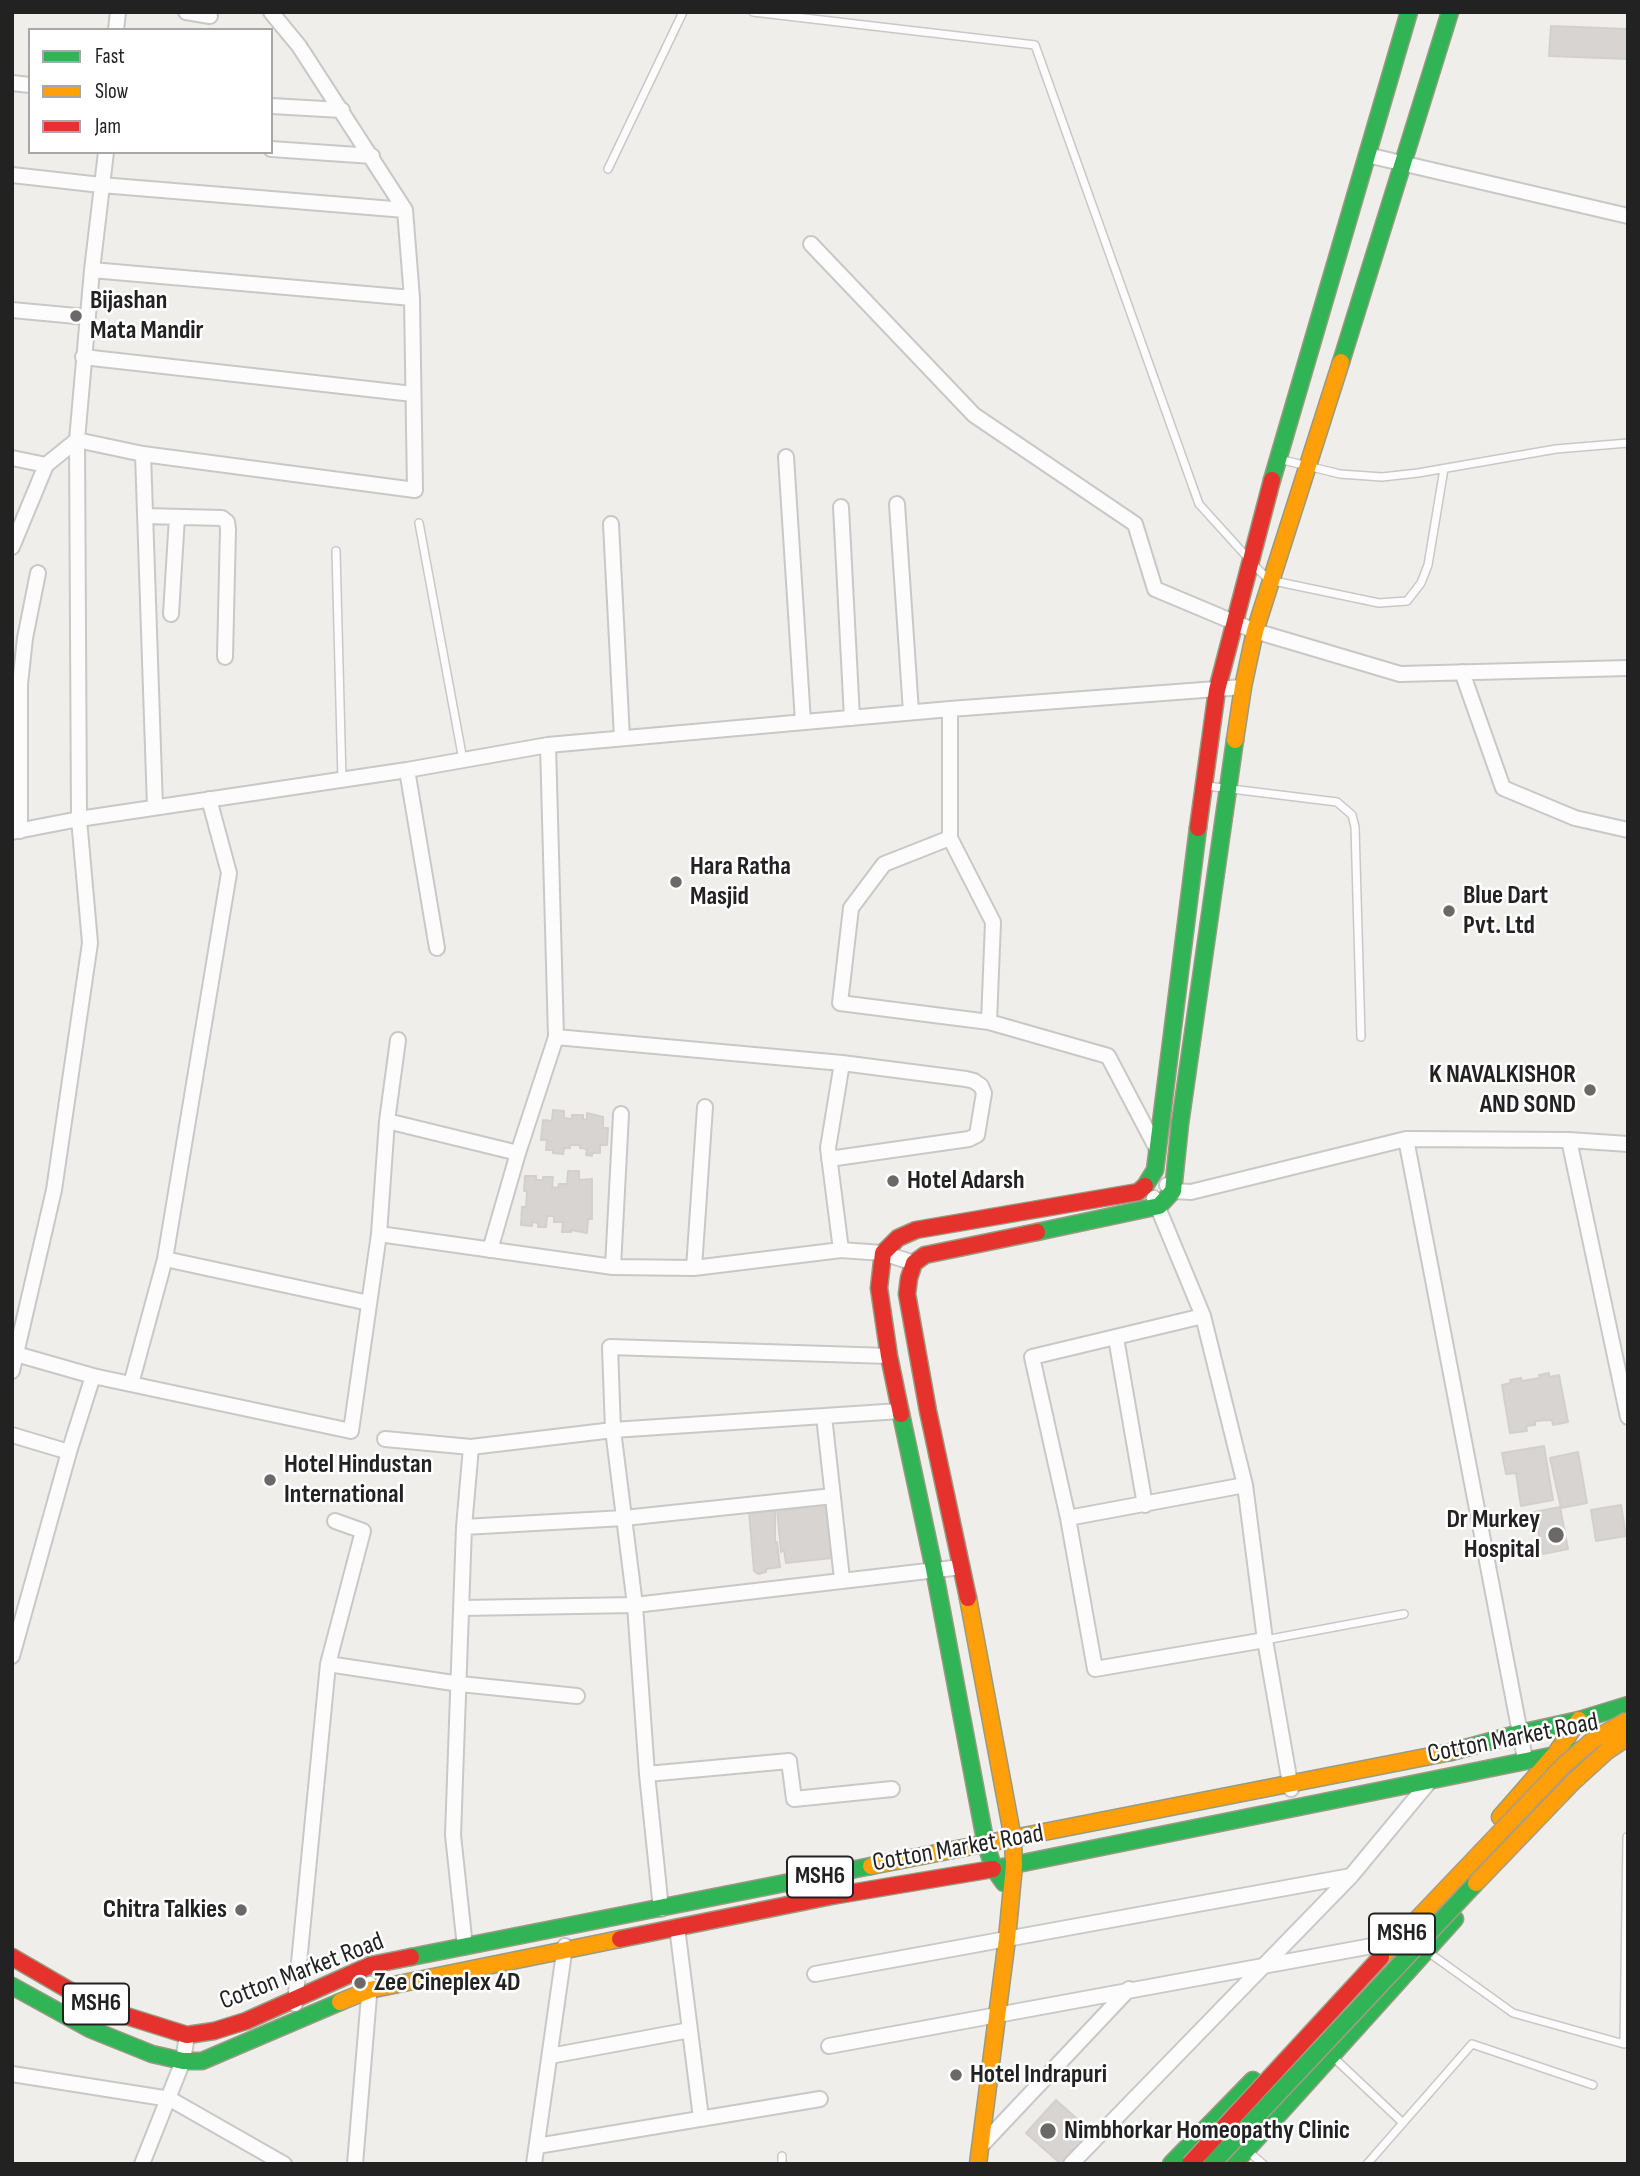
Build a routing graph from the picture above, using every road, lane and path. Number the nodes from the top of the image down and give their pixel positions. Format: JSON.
{"nodes":[{"id":1,"x":186,"y":12,"type":"edge"},
{"id":2,"x":271,"y":12,"type":"edge"},
{"id":3,"x":683,"y":12,"type":"edge"},
{"id":4,"x":753,"y":12,"type":"edge"},
{"id":5,"x":1409,"y":12,"type":"edge"},
{"id":6,"x":1450,"y":12,"type":"edge"},
{"id":7,"x":210,"y":16,"type":"dead end"},
{"id":8,"x":273,"y":106,"type":"edge"},
{"id":9,"x":342,"y":110,"type":"junction"},
{"id":10,"x":273,"y":149,"type":"edge"},
{"id":11,"x":106,"y":154,"type":"edge"},
{"id":12,"x":1367,"y":155,"type":"junction"},
{"id":13,"x":372,"y":156,"type":"junction"},
{"id":14,"x":1404,"y":164,"type":"junction"},
{"id":15,"x":608,"y":169,"type":"dead end"},
{"id":16,"x":12,"y":174,"type":"edge"},
{"id":17,"x":101,"y":186,"type":"junction"},
{"id":18,"x":405,"y":209,"type":"junction"},
{"id":19,"x":1628,"y":216,"type":"edge"},
{"id":20,"x":811,"y":244,"type":"dead end"},
{"id":21,"x":92,"y":270,"type":"junction"},
{"id":22,"x":412,"y":298,"type":"junction"},
{"id":23,"x":12,"y":310,"type":"edge"},
{"id":24,"x":87,"y":317,"type":"junction"},
{"id":25,"x":83,"y":357,"type":"junction"},
{"id":26,"x":413,"y":394,"type":"junction"},
{"id":27,"x":78,"y":440,"type":"junction"},
{"id":28,"x":1628,"y":443,"type":"edge"},
{"id":29,"x":143,"y":454,"type":"junction"},
{"id":30,"x":786,"y":457,"type":"dead end"},
{"id":31,"x":12,"y":458,"type":"edge"},
{"id":32,"x":1279,"y":459,"type":"junction"},
{"id":33,"x":46,"y":465,"type":"junction"},
{"id":34,"x":1308,"y":467,"type":"junction"},
{"id":35,"x":1444,"y":469,"type":"junction"},
{"id":36,"x":897,"y":504,"type":"dead end"},
{"id":37,"x":841,"y":507,"type":"dead end"},
{"id":38,"x":145,"y":516,"type":"junction"},
{"id":39,"x":177,"y":517,"type":"junction"},
{"id":40,"x":419,"y":523,"type":"dead end"},
{"id":41,"x":611,"y":524,"type":"dead end"},
{"id":42,"x":12,"y":547,"type":"edge"},
{"id":43,"x":336,"y":551,"type":"dead end"},
{"id":44,"x":1250,"y":561,"type":"junction"},
{"id":45,"x":38,"y":573,"type":"dead end"},
{"id":46,"x":1269,"y":580,"type":"junction"},
{"id":47,"x":171,"y":614,"type":"dead end"},
{"id":48,"x":1234,"y":623,"type":"junction"},
{"id":49,"x":1255,"y":631,"type":"junction"},
{"id":50,"x":225,"y":657,"type":"dead end"},
{"id":51,"x":1628,"y":668,"type":"edge"},
{"id":52,"x":1462,"y":672,"type":"junction"},
{"id":53,"x":1242,"y":687,"type":"junction"},
{"id":54,"x":1217,"y":690,"type":"junction"},
{"id":55,"x":950,"y":709,"type":"junction"},
{"id":56,"x":911,"y":712,"type":"junction"},
{"id":57,"x":852,"y":718,"type":"junction"},
{"id":58,"x":803,"y":722,"type":"junction"},
{"id":59,"x":622,"y":738,"type":"junction"},
{"id":60,"x":548,"y":745,"type":"junction"},
{"id":61,"x":463,"y":760,"type":"junction"},
{"id":62,"x":407,"y":770,"type":"junction"},
{"id":63,"x":342,"y":780,"type":"junction"},
{"id":64,"x":1203,"y":785,"type":"junction"},
{"id":65,"x":1227,"y":789,"type":"junction"},
{"id":66,"x":209,"y":799,"type":"junction"},
{"id":67,"x":155,"y":807,"type":"junction"},
{"id":68,"x":79,"y":819,"type":"junction"},
{"id":69,"x":1628,"y":830,"type":"edge"},
{"id":70,"x":16,"y":831,"type":"edge"},
{"id":71,"x":950,"y":838,"type":"junction"},
{"id":72,"x":437,"y":948,"type":"dead end"},
{"id":73,"x":989,"y":1022,"type":"junction"},
{"id":74,"x":556,"y":1037,"type":"junction"},
{"id":75,"x":1361,"y":1037,"type":"dead end"},
{"id":76,"x":398,"y":1040,"type":"dead end"},
{"id":77,"x":842,"y":1063,"type":"junction"},
{"id":78,"x":705,"y":1107,"type":"dead end"},
{"id":79,"x":621,"y":1114,"type":"dead end"},
{"id":80,"x":387,"y":1121,"type":"junction"},
{"id":81,"x":1406,"y":1139,"type":"junction"},
{"id":82,"x":1569,"y":1140,"type":"junction"},
{"id":83,"x":1628,"y":1144,"type":"edge"},
{"id":84,"x":1158,"y":1151,"type":"junction"},
{"id":85,"x":518,"y":1153,"type":"junction"},
{"id":86,"x":829,"y":1159,"type":"junction"},
{"id":87,"x":1176,"y":1164,"type":"junction"},
{"id":88,"x":1156,"y":1170,"type":"junction"},
{"id":89,"x":1147,"y":1185,"type":"junction"},
{"id":90,"x":1172,"y":1191,"type":"junction"},
{"id":91,"x":1159,"y":1206,"type":"junction"},
{"id":92,"x":379,"y":1234,"type":"junction"},
{"id":93,"x":490,"y":1250,"type":"junction"},
{"id":94,"x":841,"y":1250,"type":"junction"},
{"id":95,"x":883,"y":1253,"type":"junction"},
{"id":96,"x":164,"y":1259,"type":"junction"},
{"id":97,"x":914,"y":1264,"type":"junction"},
{"id":98,"x":612,"y":1266,"type":"junction"},
{"id":99,"x":694,"y":1268,"type":"junction"},
{"id":100,"x":369,"y":1303,"type":"junction"},
{"id":101,"x":1203,"y":1316,"type":"junction"},
{"id":102,"x":1116,"y":1338,"type":"junction"},
{"id":103,"x":16,"y":1354,"type":"junction"},
{"id":104,"x":889,"y":1356,"type":"junction"},
{"id":105,"x":12,"y":1371,"type":"edge"},
{"id":106,"x":93,"y":1376,"type":"junction"},
{"id":107,"x":131,"y":1384,"type":"junction"},
{"id":108,"x":900,"y":1411,"type":"junction"},
{"id":109,"x":824,"y":1416,"type":"junction"},
{"id":110,"x":1628,"y":1417,"type":"edge"},
{"id":111,"x":613,"y":1430,"type":"junction"},
{"id":112,"x":12,"y":1435,"type":"edge"},
{"id":113,"x":385,"y":1439,"type":"dead end"},
{"id":114,"x":471,"y":1447,"type":"junction"},
{"id":115,"x":69,"y":1452,"type":"junction"},
{"id":116,"x":1245,"y":1485,"type":"junction"},
{"id":117,"x":833,"y":1496,"type":"junction"},
{"id":118,"x":1145,"y":1505,"type":"junction"},
{"id":119,"x":624,"y":1518,"type":"junction"},
{"id":120,"x":1068,"y":1518,"type":"junction"},
{"id":121,"x":335,"y":1521,"type":"dead end"},
{"id":122,"x":464,"y":1527,"type":"junction"},
{"id":123,"x":962,"y":1567,"type":"junction"},
{"id":124,"x":934,"y":1569,"type":"junction"},
{"id":125,"x":842,"y":1580,"type":"junction"},
{"id":126,"x":635,"y":1605,"type":"junction"},
{"id":127,"x":462,"y":1608,"type":"junction"},
{"id":128,"x":1405,"y":1614,"type":"dead end"},
{"id":129,"x":1265,"y":1640,"type":"junction"},
{"id":130,"x":12,"y":1656,"type":"edge"},
{"id":131,"x":328,"y":1664,"type":"junction"},
{"id":132,"x":460,"y":1684,"type":"junction"},
{"id":133,"x":577,"y":1696,"type":"dead end"},
{"id":134,"x":1626,"y":1711,"type":"edge"},
{"id":135,"x":1579,"y":1720,"type":"junction"},
{"id":136,"x":1520,"y":1733,"type":"junction"},
{"id":137,"x":1628,"y":1739,"type":"edge"},
{"id":138,"x":1595,"y":1747,"type":"junction"},
{"id":139,"x":1556,"y":1753,"type":"junction"},
{"id":140,"x":1525,"y":1759,"type":"junction"},
{"id":141,"x":647,"y":1774,"type":"junction"},
{"id":142,"x":1429,"y":1782,"type":"junction"},
{"id":143,"x":1290,"y":1785,"type":"junction"},
{"id":144,"x":892,"y":1789,"type":"dead end"},
{"id":145,"x":1296,"y":1808,"type":"junction"},
{"id":146,"x":1627,"y":1837,"type":"edge"},
{"id":147,"x":1013,"y":1839,"type":"junction"},
{"id":148,"x":986,"y":1844,"type":"junction"},
{"id":149,"x":1014,"y":1865,"type":"junction"},
{"id":150,"x":994,"y":1869,"type":"junction"},
{"id":151,"x":1351,"y":1876,"type":"junction"},
{"id":152,"x":1012,"y":1893,"type":"junction"},
{"id":153,"x":661,"y":1909,"type":"junction"},
{"id":154,"x":568,"y":1927,"type":"junction"},
{"id":155,"x":677,"y":1927,"type":"junction"},
{"id":156,"x":1007,"y":1939,"type":"junction"},
{"id":157,"x":1388,"y":1943,"type":"junction"},
{"id":158,"x":465,"y":1947,"type":"junction"},
{"id":159,"x":565,"y":1949,"type":"junction"},
{"id":160,"x":1427,"y":1951,"type":"junction"},
{"id":161,"x":12,"y":1957,"type":"edge"},
{"id":162,"x":1267,"y":1964,"type":"junction"},
{"id":163,"x":372,"y":1965,"type":"junction"},
{"id":164,"x":815,"y":1974,"type":"dead end"},
{"id":165,"x":12,"y":1986,"type":"edge"},
{"id":166,"x":1129,"y":1989,"type":"junction"},
{"id":167,"x":369,"y":1990,"type":"junction"},
{"id":168,"x":295,"y":1998,"type":"junction"},
{"id":169,"x":998,"y":2014,"type":"junction"},
{"id":170,"x":294,"y":2022,"type":"junction"},
{"id":171,"x":690,"y":2030,"type":"junction"},
{"id":172,"x":187,"y":2035,"type":"junction"},
{"id":173,"x":829,"y":2046,"type":"dead end"},
{"id":174,"x":550,"y":2056,"type":"junction"},
{"id":175,"x":1333,"y":2057,"type":"junction"},
{"id":176,"x":183,"y":2061,"type":"junction"},
{"id":177,"x":12,"y":2074,"type":"edge"},
{"id":178,"x":1593,"y":2084,"type":"dead end"},
{"id":179,"x":170,"y":2099,"type":"junction"},
{"id":180,"x":820,"y":2099,"type":"dead end"},
{"id":181,"x":701,"y":2118,"type":"junction"},
{"id":182,"x":1403,"y":2123,"type":"junction"},
{"id":183,"x":537,"y":2146,"type":"junction"},
{"id":184,"x":981,"y":2146,"type":"junction"},
{"id":185,"x":1246,"y":2150,"type":"junction"},
{"id":186,"x":142,"y":2164,"type":"edge"},
{"id":187,"x":284,"y":2164,"type":"edge"},
{"id":188,"x":355,"y":2164,"type":"edge"},
{"id":189,"x":534,"y":2164,"type":"edge"},
{"id":190,"x":978,"y":2164,"type":"edge"},
{"id":191,"x":1071,"y":2164,"type":"edge"},
{"id":192,"x":1171,"y":2164,"type":"edge"},
{"id":193,"x":1190,"y":2164,"type":"edge"},
{"id":194,"x":1212,"y":2164,"type":"edge"},
{"id":195,"x":1234,"y":2164,"type":"edge"},
{"id":196,"x":1263,"y":2164,"type":"edge"},
{"id":197,"x":1367,"y":2164,"type":"edge"}],
"edges":[{"from":1,"to":7,"type":"street"},
{"from":2,"to":9,"type":"street"},
{"from":3,"to":15,"type":"lane"},
{"from":4,"to":44,"type":"lane"},
{"from":5,"to":12,"type":"street"},
{"from":6,"to":14,"type":"street"},
{"from":8,"to":9,"type":"street"},
{"from":9,"to":13,"type":"street"},
{"from":10,"to":13,"type":"street"},
{"from":11,"to":17,"type":"street"},
{"from":12,"to":14,"type":"street"},
{"from":12,"to":32,"type":"street"},
{"from":13,"to":18,"type":"street"},
{"from":14,"to":19,"type":"street"},
{"from":14,"to":34,"type":"street"},
{"from":16,"to":17,"type":"street"},
{"from":17,"to":18,"type":"street"},
{"from":17,"to":21,"type":"street"},
{"from":18,"to":22,"type":"street"},
{"from":20,"to":48,"type":"street"},
{"from":21,"to":22,"type":"street"},
{"from":21,"to":24,"type":"street"},
{"from":22,"to":26,"type":"street"},
{"from":23,"to":24,"type":"street"},
{"from":24,"to":25,"type":"street"},
{"from":25,"to":26,"type":"street"},
{"from":25,"to":27,"type":"street"},
{"from":26,"to":29,"type":"street"},
{"from":27,"to":29,"type":"street"},
{"from":27,"to":33,"type":"street"},
{"from":27,"to":68,"type":"street"},
{"from":28,"to":35,"type":"lane"},
{"from":29,"to":38,"type":"street"},
{"from":30,"to":58,"type":"street"},
{"from":31,"to":33,"type":"street"},
{"from":32,"to":34,"type":"lane"},
{"from":32,"to":44,"type":"street"},
{"from":33,"to":42,"type":"street"},
{"from":34,"to":35,"type":"lane"},
{"from":34,"to":46,"type":"street"},
{"from":35,"to":46,"type":"lane"},
{"from":36,"to":56,"type":"street"},
{"from":37,"to":57,"type":"street"},
{"from":38,"to":39,"type":"street"},
{"from":38,"to":67,"type":"street"},
{"from":39,"to":47,"type":"street"},
{"from":39,"to":50,"type":"street"},
{"from":40,"to":61,"type":"lane"},
{"from":41,"to":59,"type":"street"},
{"from":43,"to":63,"type":"lane"},
{"from":44,"to":46,"type":"lane"},
{"from":44,"to":48,"type":"street"},
{"from":45,"to":70,"type":"street"},
{"from":46,"to":49,"type":"street"},
{"from":48,"to":49,"type":"street"},
{"from":48,"to":54,"type":"street"},
{"from":49,"to":52,"type":"street"},
{"from":49,"to":53,"type":"street"},
{"from":51,"to":52,"type":"street"},
{"from":52,"to":69,"type":"street"},
{"from":53,"to":54,"type":"street"},
{"from":53,"to":65,"type":"street"},
{"from":54,"to":55,"type":"street"},
{"from":54,"to":64,"type":"street"},
{"from":55,"to":56,"type":"street"},
{"from":55,"to":71,"type":"street"},
{"from":56,"to":57,"type":"street"},
{"from":57,"to":58,"type":"street"},
{"from":58,"to":59,"type":"street"},
{"from":59,"to":60,"type":"street"},
{"from":60,"to":61,"type":"street"},
{"from":60,"to":74,"type":"street"},
{"from":61,"to":62,"type":"street"},
{"from":62,"to":63,"type":"street"},
{"from":62,"to":72,"type":"street"},
{"from":63,"to":66,"type":"street"},
{"from":64,"to":65,"type":"lane"},
{"from":64,"to":84,"type":"street"},
{"from":65,"to":75,"type":"lane"},
{"from":65,"to":87,"type":"street"},
{"from":66,"to":67,"type":"street"},
{"from":66,"to":96,"type":"street"},
{"from":67,"to":68,"type":"street"},
{"from":68,"to":70,"type":"street"},
{"from":68,"to":103,"type":"street"},
{"from":71,"to":73,"type":"street"},
{"from":71,"to":73,"type":"street"},
{"from":73,"to":84,"type":"street"},
{"from":74,"to":77,"type":"street"},
{"from":74,"to":85,"type":"street"},
{"from":76,"to":80,"type":"street"},
{"from":77,"to":86,"type":"street"},
{"from":77,"to":86,"type":"street"},
{"from":78,"to":99,"type":"street"},
{"from":79,"to":98,"type":"street"},
{"from":80,"to":85,"type":"street"},
{"from":80,"to":92,"type":"street"},
{"from":81,"to":82,"type":"street"},
{"from":81,"to":90,"type":"street"},
{"from":81,"to":136,"type":"street"},
{"from":82,"to":83,"type":"street"},
{"from":82,"to":110,"type":"street"},
{"from":84,"to":87,"type":"street"},
{"from":84,"to":88,"type":"street"},
{"from":85,"to":93,"type":"street"},
{"from":86,"to":94,"type":"street"},
{"from":87,"to":90,"type":"street"},
{"from":88,"to":89,"type":"street"},
{"from":88,"to":90,"type":"street"},
{"from":89,"to":91,"type":"street"},
{"from":89,"to":95,"type":"street"},
{"from":90,"to":91,"type":"street"},
{"from":91,"to":97,"type":"street"},
{"from":91,"to":101,"type":"street"},
{"from":92,"to":93,"type":"street"},
{"from":92,"to":100,"type":"street"},
{"from":93,"to":98,"type":"street"},
{"from":94,"to":95,"type":"street"},
{"from":94,"to":99,"type":"street"},
{"from":95,"to":97,"type":"street"},
{"from":95,"to":104,"type":"street"},
{"from":96,"to":100,"type":"street"},
{"from":96,"to":107,"type":"street"},
{"from":97,"to":123,"type":"street"},
{"from":98,"to":99,"type":"street"},
{"from":100,"to":107,"type":"street"},
{"from":101,"to":102,"type":"street"},
{"from":101,"to":116,"type":"street"},
{"from":102,"to":118,"type":"street"},
{"from":102,"to":120,"type":"street"},
{"from":103,"to":105,"type":"street"},
{"from":103,"to":106,"type":"street"},
{"from":104,"to":108,"type":"street"},
{"from":104,"to":111,"type":"street"},
{"from":106,"to":107,"type":"street"},
{"from":106,"to":115,"type":"street"},
{"from":108,"to":109,"type":"street"},
{"from":108,"to":124,"type":"street"},
{"from":109,"to":111,"type":"street"},
{"from":109,"to":117,"type":"street"},
{"from":111,"to":114,"type":"street"},
{"from":111,"to":119,"type":"street"},
{"from":112,"to":115,"type":"street"},
{"from":113,"to":114,"type":"street"},
{"from":114,"to":122,"type":"street"},
{"from":115,"to":130,"type":"street"},
{"from":116,"to":118,"type":"street"},
{"from":116,"to":129,"type":"street"},
{"from":117,"to":119,"type":"street"},
{"from":117,"to":125,"type":"street"},
{"from":118,"to":120,"type":"street"},
{"from":119,"to":122,"type":"street"},
{"from":119,"to":126,"type":"street"},
{"from":120,"to":129,"type":"street"},
{"from":121,"to":131,"type":"street"},
{"from":122,"to":127,"type":"street"},
{"from":123,"to":124,"type":"street"},
{"from":123,"to":147,"type":"street"},
{"from":124,"to":125,"type":"street"},
{"from":124,"to":148,"type":"street"},
{"from":125,"to":126,"type":"street"},
{"from":126,"to":127,"type":"street"},
{"from":126,"to":141,"type":"street"},
{"from":127,"to":132,"type":"street"},
{"from":128,"to":129,"type":"lane"},
{"from":129,"to":143,"type":"street"},
{"from":131,"to":132,"type":"street"},
{"from":131,"to":168,"type":"street"},
{"from":132,"to":133,"type":"street"},
{"from":132,"to":158,"type":"street"},
{"from":134,"to":135,"type":"street","number":"MSH6"},
{"from":134,"to":138,"type":"street"},
{"from":134,"to":193,"type":"street","number":"MSH6","bridge":true},
{"from":135,"to":136,"type":"street","number":"MSH6"},
{"from":135,"to":139,"type":"street"},
{"from":136,"to":140,"type":"street"},
{"from":136,"to":143,"type":"street","name":"Cotton Market Road","number":"MSH6"},
{"from":137,"to":138,"type":"street","name":"Cotton Market Road","number":"MSH6"},
{"from":137,"to":194,"type":"street","bridge":true},
{"from":138,"to":139,"type":"street","name":"Cotton Market Road","number":"MSH6"},
{"from":138,"to":160,"type":"street"},
{"from":139,"to":140,"type":"street","name":"Cotton Market Road","number":"MSH6"},
{"from":139,"to":157,"type":"street"},
{"from":140,"to":142,"type":"street","name":"Cotton Market Road","number":"MSH6"},
{"from":141,"to":144,"type":"street"},
{"from":141,"to":153,"type":"street"},
{"from":142,"to":145,"type":"street","name":"Cotton Market Road","number":"MSH6"},
{"from":142,"to":151,"type":"street"},
{"from":143,"to":145,"type":"street"},
{"from":143,"to":147,"type":"street","name":"Cotton Market Road","number":"MSH6"},
{"from":145,"to":149,"type":"street","name":"Cotton Market Road","number":"MSH6"},
{"from":146,"to":160,"type":"lane"},
{"from":147,"to":148,"type":"street","name":"Cotton Market Road","number":"MSH6"},
{"from":147,"to":149,"type":"street"},
{"from":148,"to":150,"type":"street"},
{"from":148,"to":153,"type":"street","name":"Cotton Market Road","number":"MSH6"},
{"from":149,"to":150,"type":"street","name":"Cotton Market Road","number":"MSH6"},
{"from":149,"to":152,"type":"street"},
{"from":150,"to":152,"type":"street"},
{"from":150,"to":155,"type":"street","name":"Cotton Market Road","number":"MSH6"},
{"from":151,"to":156,"type":"street"},
{"from":151,"to":162,"type":"street"},
{"from":152,"to":156,"type":"street"},
{"from":153,"to":154,"type":"street","name":"Cotton Market Road","number":"MSH6"},
{"from":154,"to":158,"type":"street","name":"Cotton Market Road","number":"MSH6"},
{"from":154,"to":159,"type":"street"},
{"from":155,"to":159,"type":"street","name":"Cotton Market Road","number":"MSH6"},
{"from":155,"to":171,"type":"street"},
{"from":156,"to":164,"type":"street"},
{"from":156,"to":169,"type":"street"},
{"from":157,"to":162,"type":"street"},
{"from":157,"to":192,"type":"street"},
{"from":158,"to":163,"type":"street","name":"Cotton Market Road","number":"MSH6"},
{"from":159,"to":167,"type":"street","name":"Cotton Market Road","number":"MSH6"},
{"from":159,"to":174,"type":"street"},
{"from":160,"to":175,"type":"street"},
{"from":161,"to":172,"type":"street","number":"MSH6"},
{"from":162,"to":166,"type":"street"},
{"from":162,"to":191,"type":"street"},
{"from":163,"to":167,"type":"street"},
{"from":163,"to":168,"type":"street","name":"Cotton Market Road","number":"MSH6"},
{"from":165,"to":176,"type":"street","number":"MSH6"},
{"from":166,"to":169,"type":"street"},
{"from":166,"to":184,"type":"street"},
{"from":167,"to":170,"type":"street","name":"Cotton Market Road","number":"MSH6"},
{"from":167,"to":188,"type":"street"},
{"from":168,"to":170,"type":"street"},
{"from":168,"to":172,"type":"street","name":"Cotton Market Road","number":"MSH6"},
{"from":169,"to":173,"type":"street"},
{"from":169,"to":184,"type":"street"},
{"from":170,"to":176,"type":"street","name":"Cotton Market Road","number":"MSH6"},
{"from":171,"to":174,"type":"street"},
{"from":171,"to":181,"type":"street"},
{"from":172,"to":176,"type":"street"},
{"from":174,"to":183,"type":"street"},
{"from":175,"to":182,"type":"lane"},
{"from":175,"to":185,"type":"street"},
{"from":176,"to":179,"type":"street"},
{"from":177,"to":179,"type":"street"},
{"from":178,"to":182,"type":"lane"},
{"from":179,"to":186,"type":"street"},
{"from":179,"to":187,"type":"street"},
{"from":180,"to":181,"type":"street"},
{"from":181,"to":183,"type":"street"},
{"from":182,"to":197,"type":"lane"},
{"from":183,"to":189,"type":"street"},
{"from":184,"to":190,"type":"street"},
{"from":185,"to":195,"type":"street"},
{"from":185,"to":196,"type":"lane"}]}
